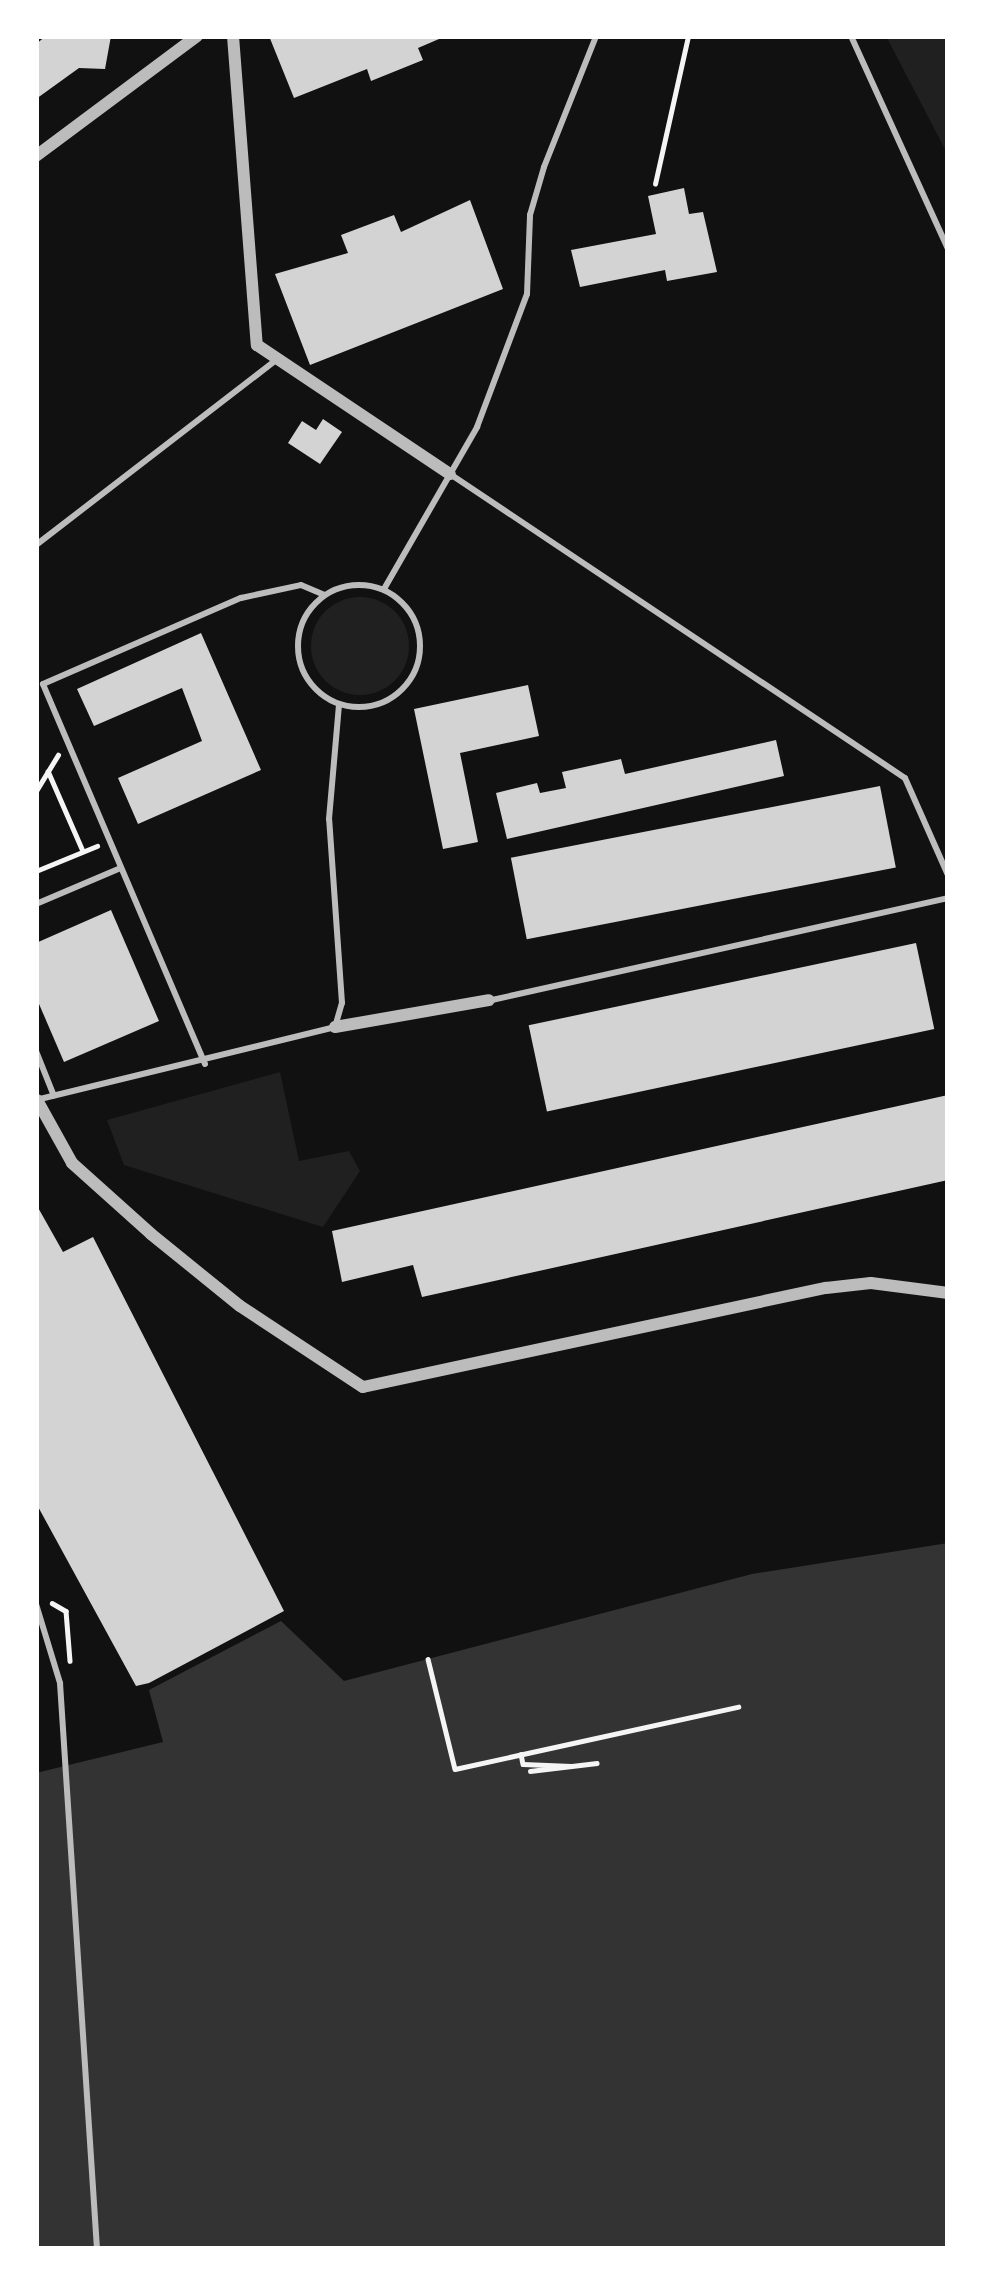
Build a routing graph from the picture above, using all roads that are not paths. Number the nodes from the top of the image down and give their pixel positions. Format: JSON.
{"nodes":[{"id":1,"x":197,"y":36,"type":"edge"},
{"id":2,"x":233,"y":36,"type":"edge"},
{"id":3,"x":596,"y":36,"type":"edge"},
{"id":4,"x":851,"y":36,"type":"edge"},
{"id":5,"x":36,"y":156,"type":"edge"},
{"id":6,"x":948,"y":249,"type":"edge"},
{"id":7,"x":274,"y":362,"type":"junction"},
{"id":8,"x":450,"y":474,"type":"junction"},
{"id":9,"x":36,"y":545,"type":"edge"},
{"id":10,"x":384,"y":589,"type":"junction"},
{"id":11,"x":324,"y":595,"type":"junction"},
{"id":12,"x":338,"y":705,"type":"junction"},
{"id":13,"x":121,"y":868,"type":"junction"},
{"id":14,"x":948,"y":875,"type":"edge"},
{"id":15,"x":948,"y":898,"type":"edge"},
{"id":16,"x":36,"y":904,"type":"edge"},
{"id":17,"x":489,"y":1000,"type":"joint"},
{"id":18,"x":335,"y":1027,"type":"junction"},
{"id":19,"x":36,"y":1052,"type":"edge"},
{"id":20,"x":205,"y":1064,"type":"junction"},
{"id":21,"x":54,"y":1096,"type":"junction"},
{"id":22,"x":36,"y":1100,"type":"edge"},
{"id":23,"x":948,"y":1293,"type":"edge"},
{"id":24,"x":36,"y":1604,"type":"edge"},
{"id":25,"x":97,"y":2249,"type":"edge"}],
"edges":[{"from":1,"to":5,"type":"street"},
{"from":2,"to":7,"type":"street"},
{"from":3,"to":8,"type":"lane"},
{"from":4,"to":6,"type":"lane"},
{"from":7,"to":8,"type":"street"},
{"from":7,"to":9,"type":"lane"},
{"from":8,"to":10,"type":"lane"},
{"from":8,"to":14,"type":"lane"},
{"from":10,"to":11,"type":"lane"},
{"from":10,"to":12,"type":"lane"},
{"from":11,"to":12,"type":"lane"},
{"from":11,"to":13,"type":"lane"},
{"from":12,"to":18,"type":"lane"},
{"from":13,"to":16,"type":"lane"},
{"from":13,"to":20,"type":"lane"},
{"from":15,"to":17,"type":"lane"},
{"from":17,"to":18,"type":"street"},
{"from":18,"to":20,"type":"lane"},
{"from":19,"to":21,"type":"lane"},
{"from":20,"to":21,"type":"lane"},
{"from":21,"to":22,"type":"lane"},
{"from":22,"to":23,"type":"street"},
{"from":24,"to":25,"type":"lane"}]}
